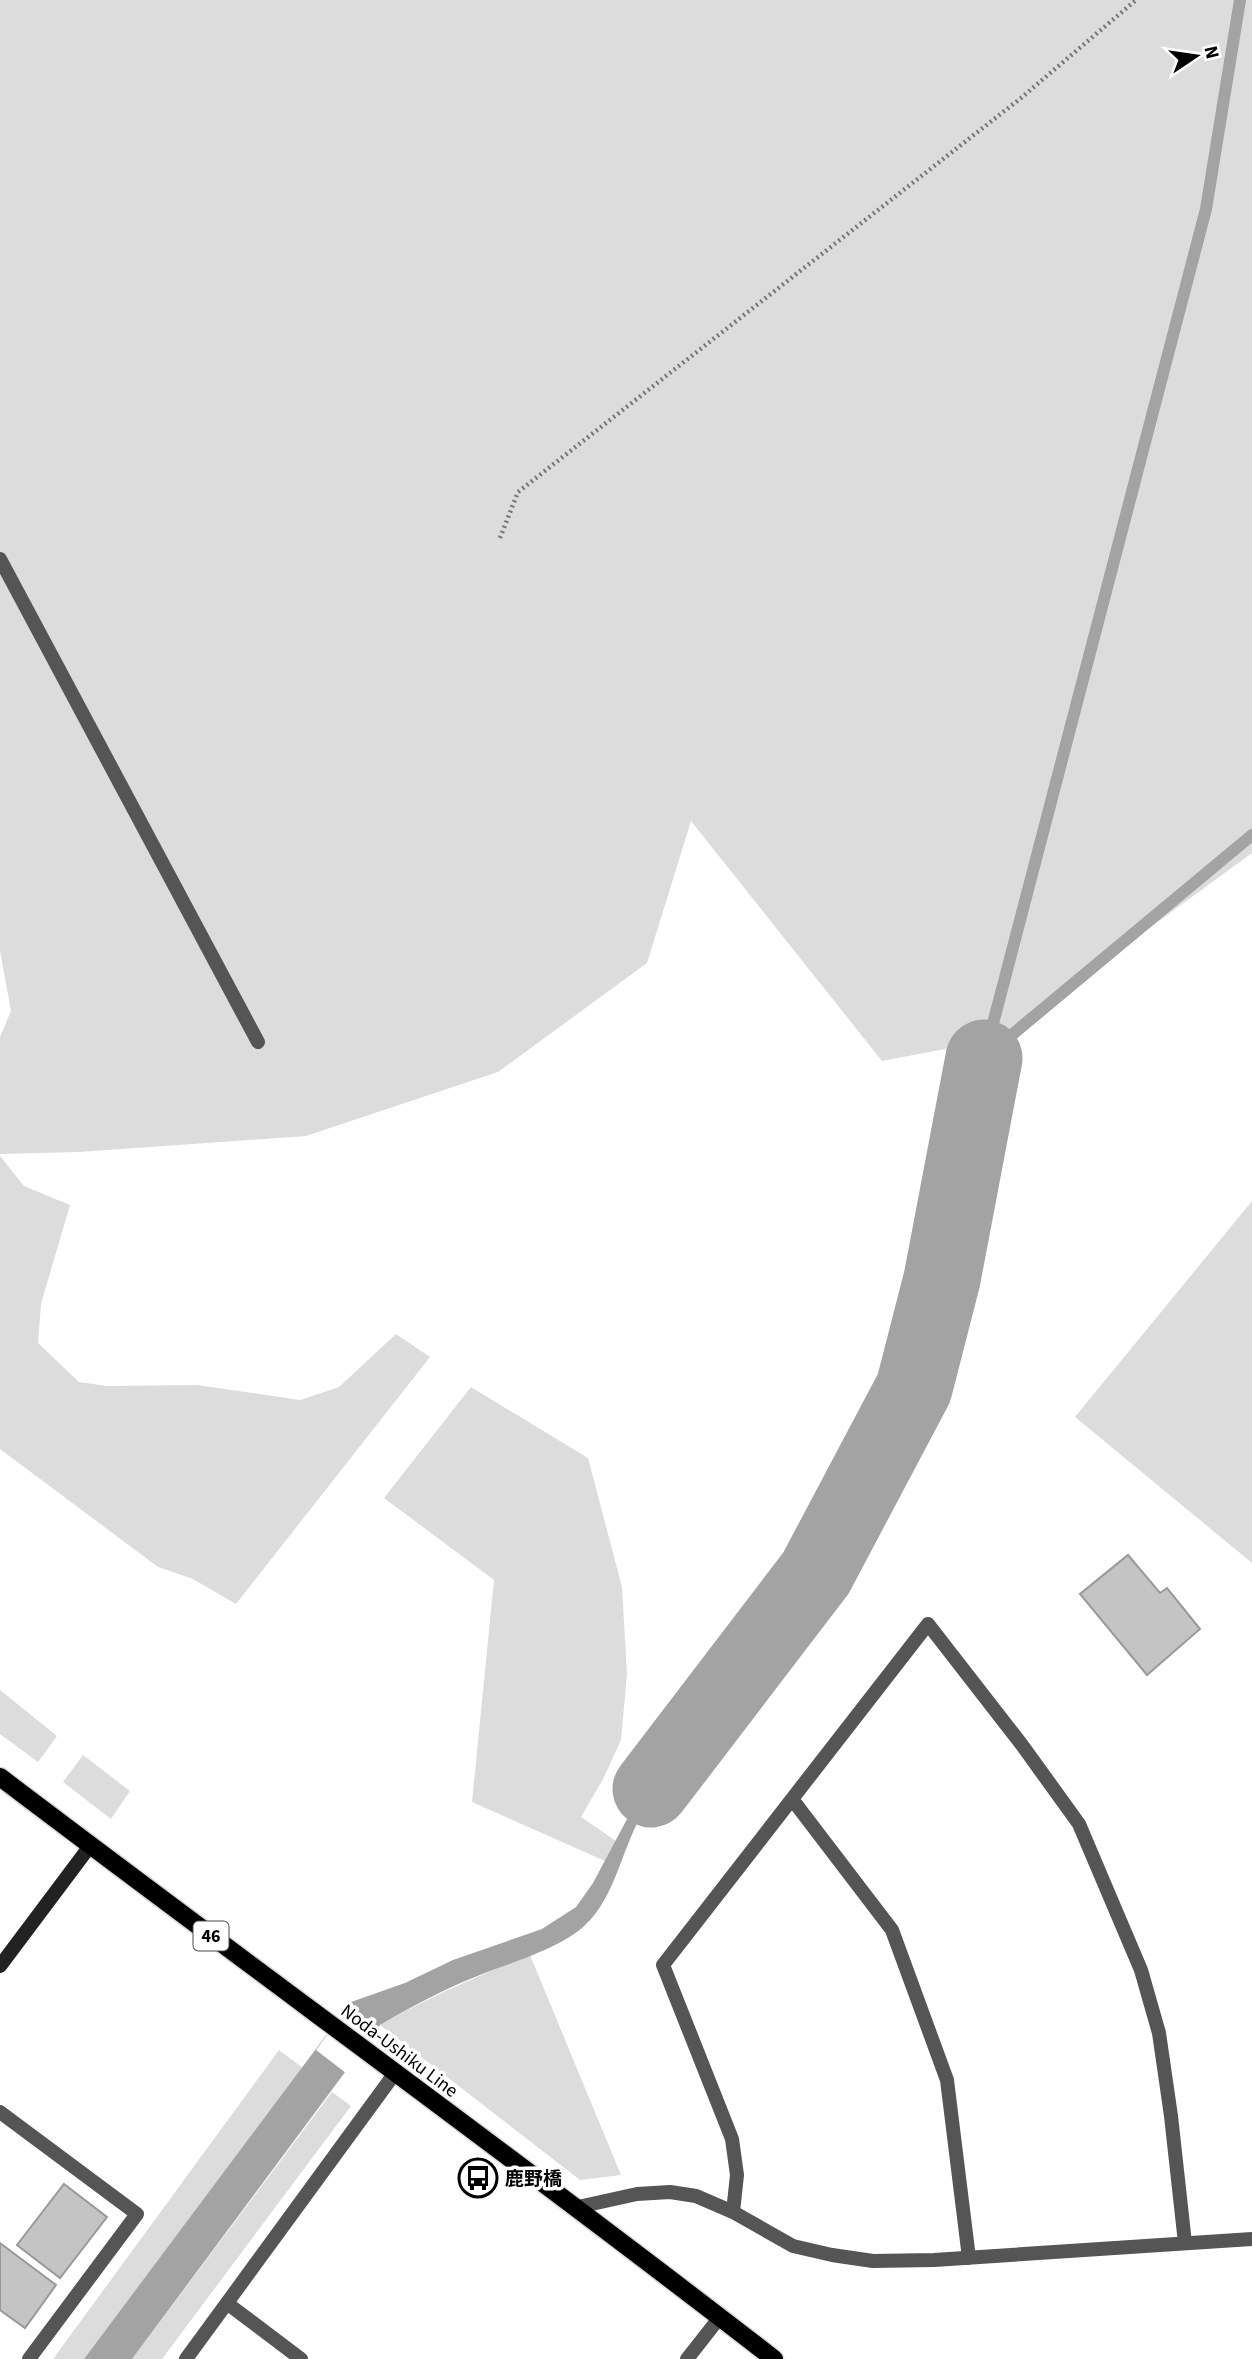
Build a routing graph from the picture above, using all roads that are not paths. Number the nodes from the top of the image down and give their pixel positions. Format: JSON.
{"nodes":[{"id":1,"x":0,"y":559,"type":"edge"},
{"id":2,"x":258,"y":1042,"type":"dead end"},
{"id":3,"x":0,"y":1777,"type":"edge"},
{"id":4,"x":792,"y":1799,"type":"junction"},
{"id":5,"x":89,"y":1846,"type":"junction"},
{"id":6,"x":0,"y":1966,"type":"edge"},
{"id":7,"x":395,"y":2073,"type":"junction"},
{"id":8,"x":0,"y":2112,"type":"edge"},
{"id":9,"x":578,"y":2207,"type":"junction"},
{"id":10,"x":733,"y":2213,"type":"junction"},
{"id":11,"x":1252,"y":2239,"type":"edge"},
{"id":12,"x":1185,"y":2243,"type":"junction"},
{"id":13,"x":969,"y":2258,"type":"junction"},
{"id":14,"x":228,"y":2304,"type":"junction"},
{"id":15,"x":720,"y":2317,"type":"junction"},
{"id":16,"x":29,"y":2359,"type":"edge"},
{"id":17,"x":186,"y":2359,"type":"edge"},
{"id":18,"x":301,"y":2359,"type":"edge"},
{"id":19,"x":687,"y":2359,"type":"edge"},
{"id":20,"x":774,"y":2359,"type":"edge"}],
"edges":[{"from":1,"to":2,"type":"street"},
{"from":3,"to":5,"type":"main road","name":"Noda-Ushiku Line","number":"46"},
{"from":4,"to":10,"type":"street"},
{"from":4,"to":12,"type":"street"},
{"from":4,"to":13,"type":"street"},
{"from":5,"to":6,"type":"street"},
{"from":5,"to":7,"type":"main road","name":"Noda-Ushiku Line","number":"46"},
{"from":7,"to":9,"type":"main road","name":"Noda-Ushiku Line","number":"46"},
{"from":7,"to":14,"type":"street"},
{"from":8,"to":16,"type":"street"},
{"from":9,"to":10,"type":"street"},
{"from":9,"to":15,"type":"main road","name":"Noda-Ushiku Line","number":"46"},
{"from":10,"to":13,"type":"street"},
{"from":11,"to":12,"type":"street"},
{"from":12,"to":13,"type":"street"},
{"from":14,"to":17,"type":"street"},
{"from":14,"to":18,"type":"street"},
{"from":15,"to":19,"type":"street"},
{"from":15,"to":20,"type":"main road","name":"Noda-Ushiku Line","number":"46"}]}
